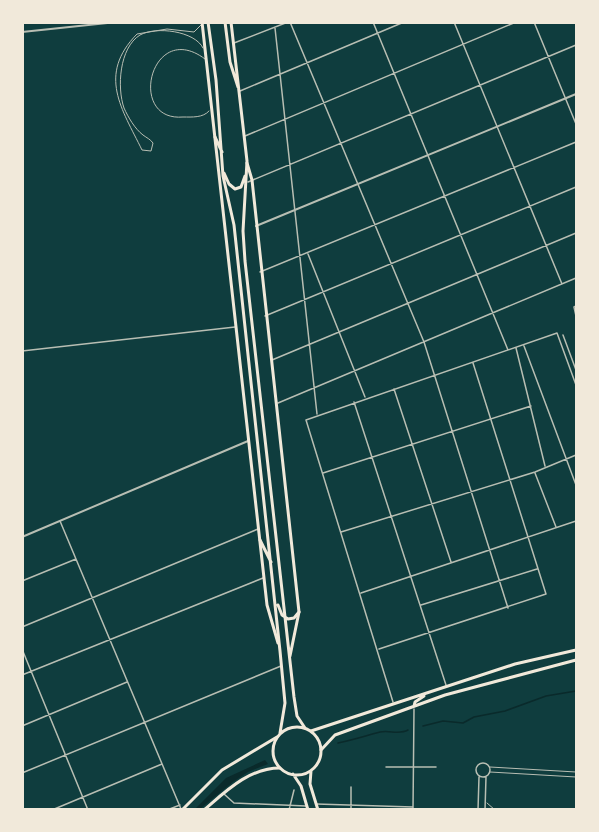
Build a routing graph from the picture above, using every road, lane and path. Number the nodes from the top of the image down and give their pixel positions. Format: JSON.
{"nodes":[{"id":1,"x":117,"y":22,"type":"edge"},
{"id":2,"x":208,"y":22,"type":"edge"},
{"id":3,"x":225,"y":22,"type":"edge"},
{"id":4,"x":232,"y":22,"type":"edge"},
{"id":5,"x":289,"y":22,"type":"edge"},
{"id":6,"x":373,"y":22,"type":"edge"},
{"id":7,"x":404,"y":22,"type":"edge"},
{"id":8,"x":454,"y":22,"type":"edge"},
{"id":9,"x":516,"y":22,"type":"edge"},
{"id":10,"x":534,"y":22,"type":"edge"},
{"id":11,"x":202,"y":23,"type":"edge"},
{"id":12,"x":275,"y":28,"type":"junction"},
{"id":13,"x":22,"y":32,"type":"edge"},
{"id":14,"x":377,"y":34,"type":"junction"},
{"id":15,"x":233,"y":43,"type":"junction"},
{"id":16,"x":463,"y":45,"type":"junction"},
{"id":17,"x":576,"y":45,"type":"edge"},
{"id":18,"x":204,"y":50,"type":"junction"},
{"id":19,"x":549,"y":58,"type":"junction"},
{"id":20,"x":205,"y":60,"type":"junction"},
{"id":21,"x":307,"y":63,"type":"junction"},
{"id":22,"x":394,"y":74,"type":"junction"},
{"id":23,"x":280,"y":75,"type":"junction"},
{"id":24,"x":480,"y":86,"type":"junction"},
{"id":25,"x":239,"y":92,"type":"junction"},
{"id":26,"x":576,"y":94,"type":"edge"},
{"id":27,"x":566,"y":99,"type":"junction"},
{"id":28,"x":324,"y":103,"type":"junction"},
{"id":29,"x":211,"y":110,"type":"junction"},
{"id":30,"x":411,"y":115,"type":"junction"},
{"id":31,"x":284,"y":119,"type":"junction"},
{"id":32,"x":576,"y":124,"type":"edge"},
{"id":33,"x":498,"y":127,"type":"junction"},
{"id":34,"x":244,"y":136,"type":"junction"},
{"id":35,"x":215,"y":138,"type":"junction"},
{"id":36,"x":576,"y":142,"type":"edge"},
{"id":37,"x":341,"y":144,"type":"junction"},
{"id":38,"x":223,"y":154,"type":"junction"},
{"id":39,"x":428,"y":156,"type":"junction"},
{"id":40,"x":247,"y":161,"type":"junction"},
{"id":41,"x":290,"y":166,"type":"junction"},
{"id":42,"x":222,"y":168,"type":"junction"},
{"id":43,"x":514,"y":168,"type":"junction"},
{"id":44,"x":223,"y":176,"type":"junction"},
{"id":45,"x":252,"y":180,"type":"junction"},
{"id":46,"x":220,"y":182,"type":"junction"},
{"id":47,"x":248,"y":183,"type":"junction"},
{"id":48,"x":358,"y":185,"type":"junction"},
{"id":49,"x":241,"y":187,"type":"junction"},
{"id":50,"x":576,"y":187,"type":"edge"},
{"id":51,"x":445,"y":197,"type":"junction"},
{"id":52,"x":530,"y":207,"type":"junction"},
{"id":53,"x":294,"y":211,"type":"junction"},
{"id":54,"x":256,"y":226,"type":"junction"},
{"id":55,"x":376,"y":226,"type":"junction"},
{"id":56,"x":576,"y":233,"type":"edge"},
{"id":57,"x":461,"y":235,"type":"junction"},
{"id":58,"x":547,"y":245,"type":"junction"},
{"id":59,"x":307,"y":253,"type":"junction"},
{"id":60,"x":300,"y":256,"type":"junction"},
{"id":61,"x":392,"y":264,"type":"junction"},
{"id":62,"x":260,"y":272,"type":"junction"},
{"id":63,"x":477,"y":274,"type":"junction"},
{"id":64,"x":576,"y":278,"type":"edge"},
{"id":65,"x":563,"y":285,"type":"junction"},
{"id":66,"x":323,"y":292,"type":"junction"},
{"id":67,"x":304,"y":300,"type":"junction"},
{"id":68,"x":408,"y":303,"type":"junction"},
{"id":69,"x":576,"y":306,"type":"edge"},
{"id":70,"x":493,"y":314,"type":"junction"},
{"id":71,"x":265,"y":316,"type":"junction"},
{"id":72,"x":576,"y":316,"type":"edge"},
{"id":73,"x":236,"y":327,"type":"junction"},
{"id":74,"x":339,"y":332,"type":"junction"},
{"id":75,"x":563,"y":335,"type":"dead end"},
{"id":76,"x":424,"y":342,"type":"junction"},
{"id":77,"x":309,"y":344,"type":"junction"},
{"id":78,"x":523,"y":345,"type":"junction"},
{"id":79,"x":516,"y":348,"type":"junction"},
{"id":80,"x":22,"y":351,"type":"edge"},
{"id":81,"x":509,"y":351,"type":"junction"},
{"id":82,"x":271,"y":360,"type":"junction"},
{"id":83,"x":473,"y":363,"type":"junction"},
{"id":84,"x":576,"y":370,"type":"edge"},
{"id":85,"x":355,"y":371,"type":"junction"},
{"id":86,"x":433,"y":376,"type":"junction"},
{"id":87,"x":576,"y":385,"type":"edge"},
{"id":88,"x":315,"y":388,"type":"junction"},
{"id":89,"x":394,"y":388,"type":"junction"},
{"id":90,"x":366,"y":398,"type":"junction"},
{"id":91,"x":354,"y":401,"type":"junction"},
{"id":92,"x":275,"y":405,"type":"junction"},
{"id":93,"x":531,"y":406,"type":"junction"},
{"id":94,"x":317,"y":415,"type":"junction"},
{"id":95,"x":491,"y":419,"type":"junction"},
{"id":96,"x":452,"y":432,"type":"junction"},
{"id":97,"x":249,"y":441,"type":"junction"},
{"id":98,"x":412,"y":444,"type":"junction"},
{"id":99,"x":576,"y":455,"type":"edge"},
{"id":100,"x":373,"y":457,"type":"junction"},
{"id":101,"x":567,"y":459,"type":"junction"},
{"id":102,"x":545,"y":467,"type":"junction"},
{"id":103,"x":535,"y":472,"type":"junction"},
{"id":104,"x":322,"y":473,"type":"junction"},
{"id":105,"x":511,"y":480,"type":"junction"},
{"id":106,"x":576,"y":485,"type":"edge"},
{"id":107,"x":471,"y":492,"type":"junction"},
{"id":108,"x":431,"y":502,"type":"junction"},
{"id":109,"x":392,"y":515,"type":"junction"},
{"id":110,"x":60,"y":521,"type":"junction"},
{"id":111,"x":576,"y":521,"type":"edge"},
{"id":112,"x":556,"y":528,"type":"junction"},
{"id":113,"x":258,"y":529,"type":"junction"},
{"id":114,"x":340,"y":532,"type":"junction"},
{"id":115,"x":22,"y":537,"type":"edge"},
{"id":116,"x":528,"y":537,"type":"junction"},
{"id":117,"x":260,"y":540,"type":"junction"},
{"id":118,"x":490,"y":550,"type":"junction"},
{"id":119,"x":77,"y":559,"type":"junction"},
{"id":120,"x":451,"y":563,"type":"junction"},
{"id":121,"x":272,"y":565,"type":"junction"},
{"id":122,"x":538,"y":569,"type":"junction"},
{"id":123,"x":412,"y":576,"type":"junction"},
{"id":124,"x":264,"y":578,"type":"junction"},
{"id":125,"x":22,"y":581,"type":"edge"},
{"id":126,"x":500,"y":581,"type":"junction"},
{"id":127,"x":275,"y":592,"type":"junction"},
{"id":128,"x":360,"y":593,"type":"junction"},
{"id":129,"x":93,"y":598,"type":"junction"},
{"id":130,"x":421,"y":605,"type":"junction"},
{"id":131,"x":508,"y":608,"type":"junction"},
{"id":132,"x":299,"y":612,"type":"junction"},
{"id":133,"x":285,"y":618,"type":"junction"},
{"id":134,"x":22,"y":627,"type":"edge"},
{"id":135,"x":430,"y":633,"type":"junction"},
{"id":136,"x":111,"y":640,"type":"junction"},
{"id":137,"x":22,"y":649,"type":"edge"},
{"id":138,"x":378,"y":650,"type":"junction"},
{"id":139,"x":576,"y":650,"type":"edge"},
{"id":140,"x":280,"y":651,"type":"junction"},
{"id":141,"x":289,"y":660,"type":"junction"},
{"id":142,"x":576,"y":660,"type":"edge"},
{"id":143,"x":282,"y":666,"type":"junction"},
{"id":144,"x":32,"y":671,"type":"junction"},
{"id":145,"x":22,"y":675,"type":"edge"},
{"id":146,"x":128,"y":682,"type":"junction"},
{"id":147,"x":447,"y":687,"type":"junction"},
{"id":148,"x":428,"y":693,"type":"junction"},
{"id":149,"x":445,"y":695,"type":"junction"},
{"id":150,"x":394,"y":704,"type":"junction"},
{"id":151,"x":414,"y":706,"type":"junction"},
{"id":152,"x":49,"y":715,"type":"junction"},
{"id":153,"x":145,"y":722,"type":"junction"},
{"id":154,"x":22,"y":726,"type":"edge"},
{"id":155,"x":305,"y":728,"type":"junction"},
{"id":156,"x":311,"y":731,"type":"junction"},
{"id":157,"x":280,"y":733,"type":"junction"},
{"id":158,"x":277,"y":737,"type":"junction"},
{"id":159,"x":321,"y":750,"type":"junction"},
{"id":160,"x":66,"y":755,"type":"junction"},
{"id":161,"x":163,"y":764,"type":"junction"},
{"id":162,"x":490,"y":766,"type":"junction"},
{"id":163,"x":386,"y":767,"type":"dead end"},
{"id":164,"x":436,"y":767,"type":"dead end"},
{"id":165,"x":280,"y":768,"type":"junction"},
{"id":166,"x":414,"y":768,"type":"junction"},
{"id":167,"x":311,"y":771,"type":"junction"},
{"id":168,"x":490,"y":772,"type":"junction"},
{"id":169,"x":576,"y":772,"type":"edge"},
{"id":170,"x":22,"y":773,"type":"edge"},
{"id":171,"x":293,"y":774,"type":"junction"},
{"id":172,"x":478,"y":776,"type":"junction"},
{"id":173,"x":486,"y":776,"type":"junction"},
{"id":174,"x":576,"y":777,"type":"edge"},
{"id":175,"x":351,"y":787,"type":"dead end"},
{"id":176,"x":294,"y":790,"type":"dead end"},
{"id":177,"x":224,"y":793,"type":"junction"},
{"id":178,"x":83,"y":797,"type":"junction"},
{"id":179,"x":478,"y":801,"type":"junction"},
{"id":180,"x":485,"y":801,"type":"junction"},
{"id":181,"x":315,"y":803,"type":"junction"},
{"id":182,"x":180,"y":805,"type":"junction"},
{"id":183,"x":351,"y":805,"type":"junction"},
{"id":184,"x":289,"y":806,"type":"junction"},
{"id":185,"x":307,"y":808,"type":"edge"},
{"id":186,"x":413,"y":808,"type":"edge"},
{"id":187,"x":52,"y":810,"type":"edge"},
{"id":188,"x":88,"y":810,"type":"edge"},
{"id":189,"x":167,"y":810,"type":"edge"},
{"id":190,"x":182,"y":810,"type":"edge"},
{"id":191,"x":204,"y":810,"type":"edge"},
{"id":192,"x":289,"y":810,"type":"edge"},
{"id":193,"x":318,"y":810,"type":"edge"},
{"id":194,"x":351,"y":810,"type":"edge"},
{"id":195,"x":478,"y":810,"type":"edge"},
{"id":196,"x":484,"y":810,"type":"edge"},
{"id":197,"x":495,"y":810,"type":"edge"}],
"edges":[{"from":1,"to":13,"type":"street"},
{"from":2,"to":38,"type":"main road"},
{"from":3,"to":25,"type":"main road"},
{"from":4,"to":15,"type":"main road"},
{"from":5,"to":12,"type":"street"},
{"from":5,"to":21,"type":"street"},
{"from":6,"to":14,"type":"street"},
{"from":7,"to":14,"type":"street"},
{"from":8,"to":16,"type":"street"},
{"from":9,"to":16,"type":"street"},
{"from":10,"to":19,"type":"street"},
{"from":11,"to":18,"type":"main road"},
{"from":11,"to":18,"type":"lane"},
{"from":12,"to":15,"type":"street"},
{"from":12,"to":23,"type":"street"},
{"from":14,"to":21,"type":"street"},
{"from":14,"to":22,"type":"street"},
{"from":15,"to":25,"type":"main road"},
{"from":16,"to":22,"type":"street"},
{"from":16,"to":24,"type":"street"},
{"from":17,"to":19,"type":"street"},
{"from":18,"to":20,"type":"main road"},
{"from":19,"to":24,"type":"street"},
{"from":19,"to":27,"type":"street"},
{"from":20,"to":29,"type":"main road"},
{"from":20,"to":29,"type":"lane"},
{"from":21,"to":23,"type":"street"},
{"from":21,"to":28,"type":"street"},
{"from":22,"to":28,"type":"street"},
{"from":22,"to":30,"type":"street"},
{"from":23,"to":25,"type":"street"},
{"from":23,"to":31,"type":"street"},
{"from":24,"to":30,"type":"street"},
{"from":24,"to":33,"type":"street"},
{"from":25,"to":34,"type":"main road"},
{"from":26,"to":27,"type":"street"},
{"from":27,"to":32,"type":"street"},
{"from":27,"to":33,"type":"street"},
{"from":28,"to":31,"type":"street"},
{"from":28,"to":37,"type":"street"},
{"from":29,"to":35,"type":"main road"},
{"from":30,"to":37,"type":"street"},
{"from":30,"to":39,"type":"street"},
{"from":31,"to":34,"type":"street"},
{"from":31,"to":41,"type":"street"},
{"from":33,"to":39,"type":"street"},
{"from":33,"to":43,"type":"street"},
{"from":34,"to":40,"type":"main road"},
{"from":35,"to":38,"type":"main road"},
{"from":35,"to":46,"type":"main road"},
{"from":36,"to":43,"type":"street"},
{"from":37,"to":41,"type":"street"},
{"from":37,"to":48,"type":"street"},
{"from":38,"to":42,"type":"main road"},
{"from":39,"to":48,"type":"street"},
{"from":39,"to":51,"type":"street"},
{"from":40,"to":45,"type":"main road"},
{"from":40,"to":47,"type":"main road"},
{"from":40,"to":49,"type":"main road"},
{"from":41,"to":45,"type":"street"},
{"from":41,"to":53,"type":"street"},
{"from":42,"to":44,"type":"main road"},
{"from":42,"to":49,"type":"main road"},
{"from":43,"to":51,"type":"street"},
{"from":43,"to":52,"type":"street"},
{"from":44,"to":46,"type":"main road"},
{"from":44,"to":121,"type":"main road"},
{"from":45,"to":47,"type":"street"},
{"from":45,"to":54,"type":"main road"},
{"from":46,"to":73,"type":"main road"},
{"from":47,"to":49,"type":"street"},
{"from":47,"to":133,"type":"main road"},
{"from":48,"to":53,"type":"street"},
{"from":48,"to":55,"type":"street"},
{"from":50,"to":52,"type":"street"},
{"from":51,"to":55,"type":"street"},
{"from":51,"to":57,"type":"street"},
{"from":52,"to":57,"type":"street"},
{"from":52,"to":58,"type":"street"},
{"from":53,"to":54,"type":"street"},
{"from":53,"to":60,"type":"street"},
{"from":54,"to":62,"type":"main road"},
{"from":55,"to":59,"type":"street"},
{"from":55,"to":61,"type":"street"},
{"from":56,"to":58,"type":"street"},
{"from":57,"to":61,"type":"street"},
{"from":57,"to":63,"type":"street"},
{"from":58,"to":63,"type":"street"},
{"from":58,"to":65,"type":"street"},
{"from":59,"to":60,"type":"street"},
{"from":59,"to":66,"type":"street"},
{"from":60,"to":62,"type":"street"},
{"from":60,"to":67,"type":"street"},
{"from":61,"to":66,"type":"street"},
{"from":61,"to":68,"type":"street"},
{"from":62,"to":71,"type":"main road"},
{"from":63,"to":68,"type":"street"},
{"from":63,"to":70,"type":"street"},
{"from":64,"to":65,"type":"street"},
{"from":65,"to":70,"type":"street"},
{"from":66,"to":67,"type":"street"},
{"from":66,"to":74,"type":"street"},
{"from":67,"to":71,"type":"street"},
{"from":67,"to":77,"type":"street"},
{"from":68,"to":74,"type":"street"},
{"from":68,"to":76,"type":"street"},
{"from":69,"to":72,"type":"street"},
{"from":70,"to":76,"type":"street"},
{"from":70,"to":81,"type":"street"},
{"from":71,"to":82,"type":"main road"},
{"from":73,"to":80,"type":"street"},
{"from":73,"to":97,"type":"main road"},
{"from":74,"to":77,"type":"street"},
{"from":74,"to":85,"type":"street"},
{"from":75,"to":84,"type":"street"},
{"from":76,"to":85,"type":"street"},
{"from":76,"to":86,"type":"street"},
{"from":77,"to":82,"type":"street"},
{"from":77,"to":88,"type":"street"},
{"from":78,"to":79,"type":"street"},
{"from":78,"to":87,"type":"street"},
{"from":78,"to":101,"type":"street"},
{"from":79,"to":81,"type":"street"},
{"from":79,"to":93,"type":"street"},
{"from":81,"to":83,"type":"street"},
{"from":82,"to":92,"type":"main road"},
{"from":83,"to":86,"type":"street"},
{"from":83,"to":95,"type":"street"},
{"from":85,"to":88,"type":"street"},
{"from":85,"to":90,"type":"street"},
{"from":86,"to":89,"type":"street"},
{"from":86,"to":96,"type":"street"},
{"from":88,"to":92,"type":"street"},
{"from":88,"to":94,"type":"street"},
{"from":89,"to":90,"type":"street"},
{"from":89,"to":98,"type":"street"},
{"from":90,"to":91,"type":"street"},
{"from":91,"to":94,"type":"street"},
{"from":91,"to":100,"type":"street"},
{"from":92,"to":132,"type":"main road"},
{"from":93,"to":95,"type":"street"},
{"from":93,"to":102,"type":"street"},
{"from":94,"to":104,"type":"street"},
{"from":95,"to":96,"type":"street"},
{"from":95,"to":105,"type":"street"},
{"from":96,"to":98,"type":"street"},
{"from":96,"to":107,"type":"street"},
{"from":97,"to":110,"type":"street"},
{"from":97,"to":113,"type":"main road"},
{"from":98,"to":100,"type":"street"},
{"from":98,"to":108,"type":"street"},
{"from":99,"to":101,"type":"street"},
{"from":100,"to":104,"type":"street"},
{"from":100,"to":109,"type":"street"},
{"from":101,"to":102,"type":"street"},
{"from":101,"to":106,"type":"street"},
{"from":102,"to":103,"type":"street"},
{"from":103,"to":105,"type":"street"},
{"from":103,"to":112,"type":"street"},
{"from":104,"to":114,"type":"street"},
{"from":105,"to":107,"type":"street"},
{"from":105,"to":116,"type":"street"},
{"from":107,"to":108,"type":"street"},
{"from":107,"to":118,"type":"street"},
{"from":108,"to":109,"type":"street"},
{"from":108,"to":120,"type":"street"},
{"from":109,"to":114,"type":"street"},
{"from":109,"to":123,"type":"street"},
{"from":110,"to":115,"type":"street"},
{"from":110,"to":119,"type":"street"},
{"from":111,"to":112,"type":"street"},
{"from":112,"to":116,"type":"street"},
{"from":113,"to":117,"type":"main road"},
{"from":113,"to":129,"type":"street"},
{"from":114,"to":128,"type":"street"},
{"from":116,"to":118,"type":"street"},
{"from":116,"to":122,"type":"street"},
{"from":117,"to":121,"type":"main road"},
{"from":117,"to":124,"type":"main road"},
{"from":118,"to":120,"type":"street"},
{"from":118,"to":126,"type":"street"},
{"from":119,"to":125,"type":"street"},
{"from":119,"to":129,"type":"street"},
{"from":120,"to":123,"type":"street"},
{"from":121,"to":127,"type":"main road"},
{"from":122,"to":126,"type":"street"},
{"from":122,"to":131,"type":"street"},
{"from":123,"to":128,"type":"street"},
{"from":123,"to":130,"type":"street"},
{"from":124,"to":136,"type":"street"},
{"from":124,"to":140,"type":"main road"},
{"from":126,"to":130,"type":"street"},
{"from":126,"to":131,"type":"street"},
{"from":127,"to":133,"type":"main road"},
{"from":127,"to":140,"type":"main road"},
{"from":128,"to":138,"type":"street"},
{"from":129,"to":134,"type":"street"},
{"from":129,"to":136,"type":"street"},
{"from":130,"to":135,"type":"street"},
{"from":131,"to":135,"type":"street"},
{"from":132,"to":133,"type":"main road"},
{"from":132,"to":141,"type":"main road"},
{"from":133,"to":141,"type":"main road"},
{"from":135,"to":138,"type":"street"},
{"from":135,"to":147,"type":"street"},
{"from":136,"to":144,"type":"street"},
{"from":136,"to":146,"type":"street"},
{"from":137,"to":144,"type":"street"},
{"from":138,"to":150,"type":"street"},
{"from":139,"to":147,"type":"main road"},
{"from":140,"to":143,"type":"main road"},
{"from":141,"to":155,"type":"main road"},
{"from":142,"to":149,"type":"main road"},
{"from":143,"to":153,"type":"street"},
{"from":143,"to":157,"type":"main road"},
{"from":144,"to":145,"type":"street"},
{"from":144,"to":152,"type":"street"},
{"from":146,"to":152,"type":"street"},
{"from":146,"to":153,"type":"street"},
{"from":147,"to":148,"type":"main road"},
{"from":147,"to":149,"type":"main road"},
{"from":148,"to":150,"type":"main road"},
{"from":148,"to":151,"type":"main road"},
{"from":149,"to":151,"type":"main road"},
{"from":150,"to":156,"type":"main road"},
{"from":151,"to":159,"type":"main road"},
{"from":151,"to":166,"type":"street"},
{"from":152,"to":154,"type":"street"},
{"from":152,"to":160,"type":"street"},
{"from":153,"to":160,"type":"street"},
{"from":153,"to":161,"type":"street"},
{"from":155,"to":156,"type":"main road"},
{"from":155,"to":157,"type":"main road"},
{"from":156,"to":159,"type":"main road"},
{"from":157,"to":158,"type":"main road"},
{"from":158,"to":165,"type":"main road"},
{"from":158,"to":190,"type":"main road"},
{"from":159,"to":167,"type":"main road"},
{"from":160,"to":170,"type":"street"},
{"from":160,"to":178,"type":"street"},
{"from":161,"to":178,"type":"street"},
{"from":161,"to":182,"type":"street"},
{"from":162,"to":168,"type":"street"},
{"from":162,"to":169,"type":"lane"},
{"from":162,"to":172,"type":"street"},
{"from":163,"to":166,"type":"street"},
{"from":164,"to":166,"type":"street"},
{"from":165,"to":171,"type":"main road"},
{"from":165,"to":177,"type":"main road"},
{"from":166,"to":186,"type":"street"},
{"from":167,"to":171,"type":"main road"},
{"from":167,"to":181,"type":"main road"},
{"from":168,"to":173,"type":"street"},
{"from":168,"to":174,"type":"lane"},
{"from":171,"to":185,"type":"main road"},
{"from":172,"to":173,"type":"street"},
{"from":172,"to":179,"type":"street"},
{"from":173,"to":180,"type":"street"},
{"from":175,"to":183,"type":"street"},
{"from":176,"to":184,"type":"street"},
{"from":177,"to":184,"type":"street"},
{"from":177,"to":191,"type":"main road"},
{"from":178,"to":187,"type":"street"},
{"from":178,"to":188,"type":"street"},
{"from":179,"to":180,"type":"street"},
{"from":179,"to":195,"type":"street"},
{"from":180,"to":196,"type":"street"},
{"from":180,"to":197,"type":"lane"},
{"from":181,"to":183,"type":"street"},
{"from":181,"to":193,"type":"main road"},
{"from":182,"to":189,"type":"street"},
{"from":182,"to":190,"type":"street"},
{"from":183,"to":186,"type":"street"},
{"from":183,"to":194,"type":"street"},
{"from":184,"to":185,"type":"street"},
{"from":184,"to":192,"type":"street"}]}
